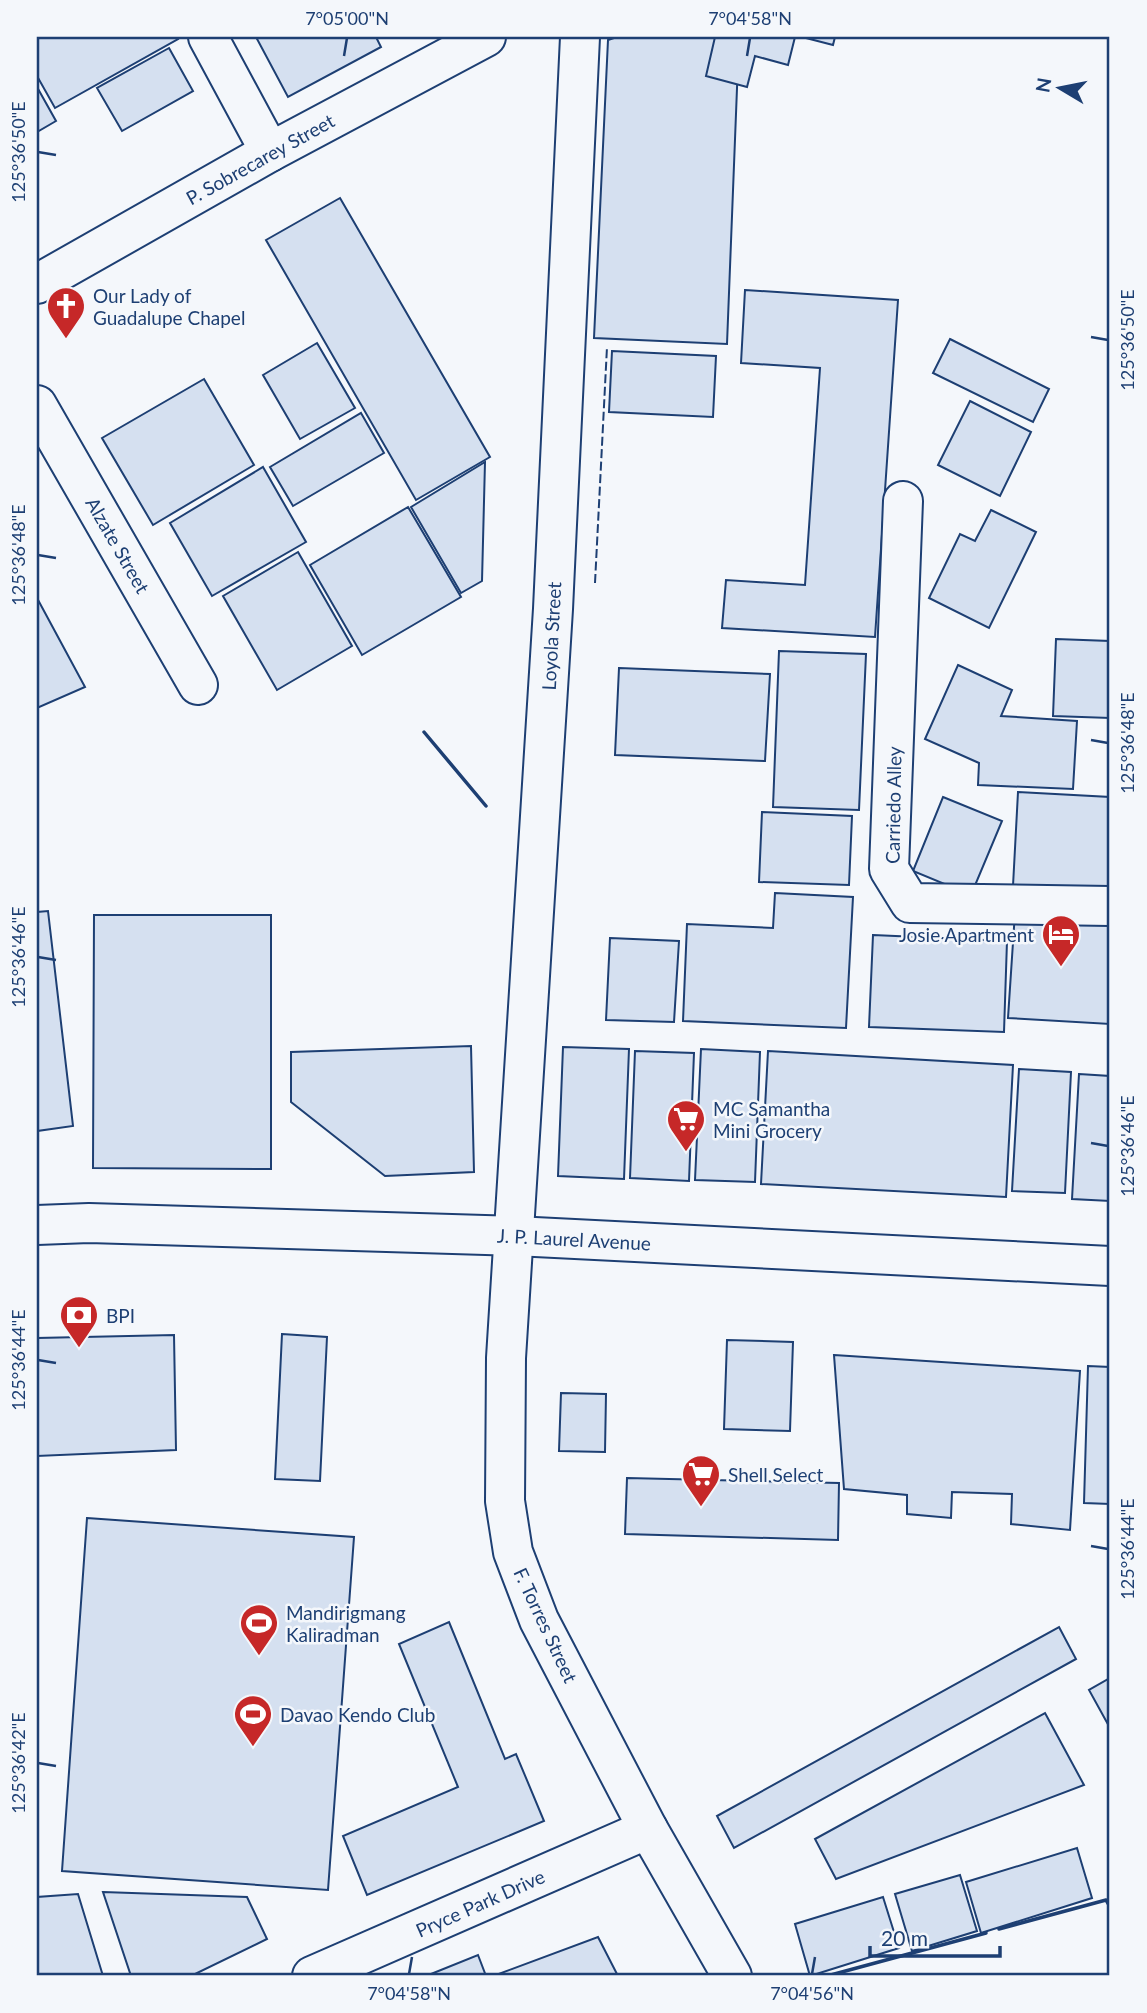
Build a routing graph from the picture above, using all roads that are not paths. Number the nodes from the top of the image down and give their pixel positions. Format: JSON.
{"nodes":[{"id":1,"x":208,"y":37,"type":"edge"},
{"id":2,"x":486,"y":37,"type":"edge"},
{"id":3,"x":580,"y":37,"type":"edge"},
{"id":4,"x":270,"y":152,"type":"junction"},
{"id":5,"x":37,"y":284,"type":"edge"},
{"id":6,"x":37,"y":405,"type":"edge"},
{"id":7,"x":903,"y":501,"type":"dead end"},
{"id":8,"x":198,"y":685,"type":"dead end"},
{"id":9,"x":1110,"y":906,"type":"edge"},
{"id":10,"x":37,"y":1225,"type":"edge"},
{"id":11,"x":515,"y":1236,"type":"junction"},
{"id":12,"x":1110,"y":1266,"type":"edge"},
{"id":13,"x":648,"y":1829,"type":"junction"},
{"id":14,"x":312,"y":1976,"type":"edge"},
{"id":15,"x":732,"y":1976,"type":"edge"}],
"edges":[{"from":1,"to":4,"type":"main road"},
{"from":2,"to":4,"type":"main road","name":"P. Sobrecarey Street"},
{"from":3,"to":11,"type":"main road","name":"Loyola Street"},
{"from":4,"to":5,"type":"main road","name":"P. Sobrecarey Street"},
{"from":6,"to":8,"type":"main road","name":"Alzate Street"},
{"from":7,"to":9,"type":"main road","name":"Carriedo Alley"},
{"from":10,"to":11,"type":"main road","name":"J. P. Laurel Avenue"},
{"from":11,"to":12,"type":"main road","name":"J. P. Laurel Avenue"},
{"from":11,"to":13,"type":"main road","name":"F. Torres Street"},
{"from":13,"to":14,"type":"main road","name":"Pryce Park Drive"},
{"from":13,"to":15,"type":"main road","name":"F. Torres Street"}]}
